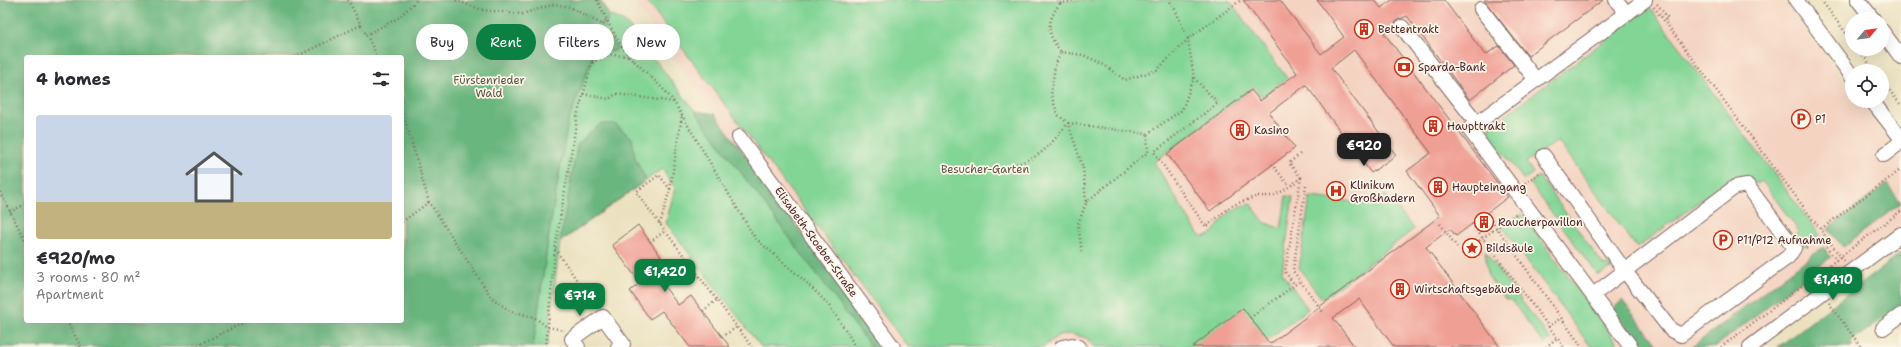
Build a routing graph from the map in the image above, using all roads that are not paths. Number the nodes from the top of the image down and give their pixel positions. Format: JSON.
{"nodes":[{"id":1,"x":1616,"y":0,"type":"edge"},
{"id":2,"x":1796,"y":0,"type":"edge"},
{"id":3,"x":1858,"y":0,"type":"edge"},
{"id":4,"x":1649,"y":2,"type":"edge"},
{"id":5,"x":1481,"y":9,"type":"dead end"},
{"id":6,"x":1867,"y":12,"type":"edge"},
{"id":7,"x":1627,"y":14,"type":"junction"},
{"id":8,"x":1402,"y":27,"type":"dead end"},
{"id":9,"x":1889,"y":40,"type":"edge"},
{"id":10,"x":1901,"y":56,"type":"edge"},
{"id":11,"x":1845,"y":66,"type":"edge"},
{"id":12,"x":1536,"y":80,"type":"junction"},
{"id":13,"x":1877,"y":108,"type":"edge"},
{"id":14,"x":1477,"y":123,"type":"junction"},
{"id":15,"x":739,"y":137,"type":"dead end"},
{"id":16,"x":1901,"y":138,"type":"edge"},
{"id":17,"x":1901,"y":142,"type":"edge"},
{"id":18,"x":1884,"y":156,"type":"dead end"},
{"id":19,"x":1547,"y":161,"type":"road end"},
{"id":20,"x":1901,"y":234,"type":"edge"},
{"id":21,"x":1624,"y":270,"type":"junction"},
{"id":22,"x":1593,"y":295,"type":"junction"},
{"id":23,"x":1901,"y":314,"type":"edge"},
{"id":24,"x":1883,"y":328,"type":"dead end"},
{"id":25,"x":622,"y":346,"type":"edge"},
{"id":26,"x":578,"y":347,"type":"edge"},
{"id":27,"x":893,"y":347,"type":"edge"},
{"id":28,"x":1062,"y":347,"type":"edge"},
{"id":29,"x":1079,"y":347,"type":"edge"},
{"id":30,"x":1631,"y":347,"type":"edge"},
{"id":31,"x":1750,"y":347,"type":"edge"}],
"edges":[{"from":1,"to":7,"type":"street"},
{"from":2,"to":11,"type":"street"},
{"from":3,"to":6,"type":"street"},
{"from":4,"to":7,"type":"street"},
{"from":5,"to":12,"type":"street"},
{"from":7,"to":12,"type":"street"},
{"from":8,"to":14,"type":"street"},
{"from":9,"to":10,"type":"street"},
{"from":12,"to":14,"type":"street"},
{"from":13,"to":16,"type":"street"},
{"from":14,"to":22,"type":"street"},
{"from":15,"to":27,"type":"street","name":"Elisabeth-Stoeber-Straße"},
{"from":17,"to":18,"type":"street"},
{"from":19,"to":21,"type":"street"},
{"from":20,"to":31,"type":"street"},
{"from":21,"to":21,"type":"street"},
{"from":21,"to":22,"type":"street"},
{"from":22,"to":30,"type":"street"},
{"from":23,"to":24,"type":"street"},
{"from":25,"to":26,"type":"street"},
{"from":28,"to":29,"type":"street"}]}
